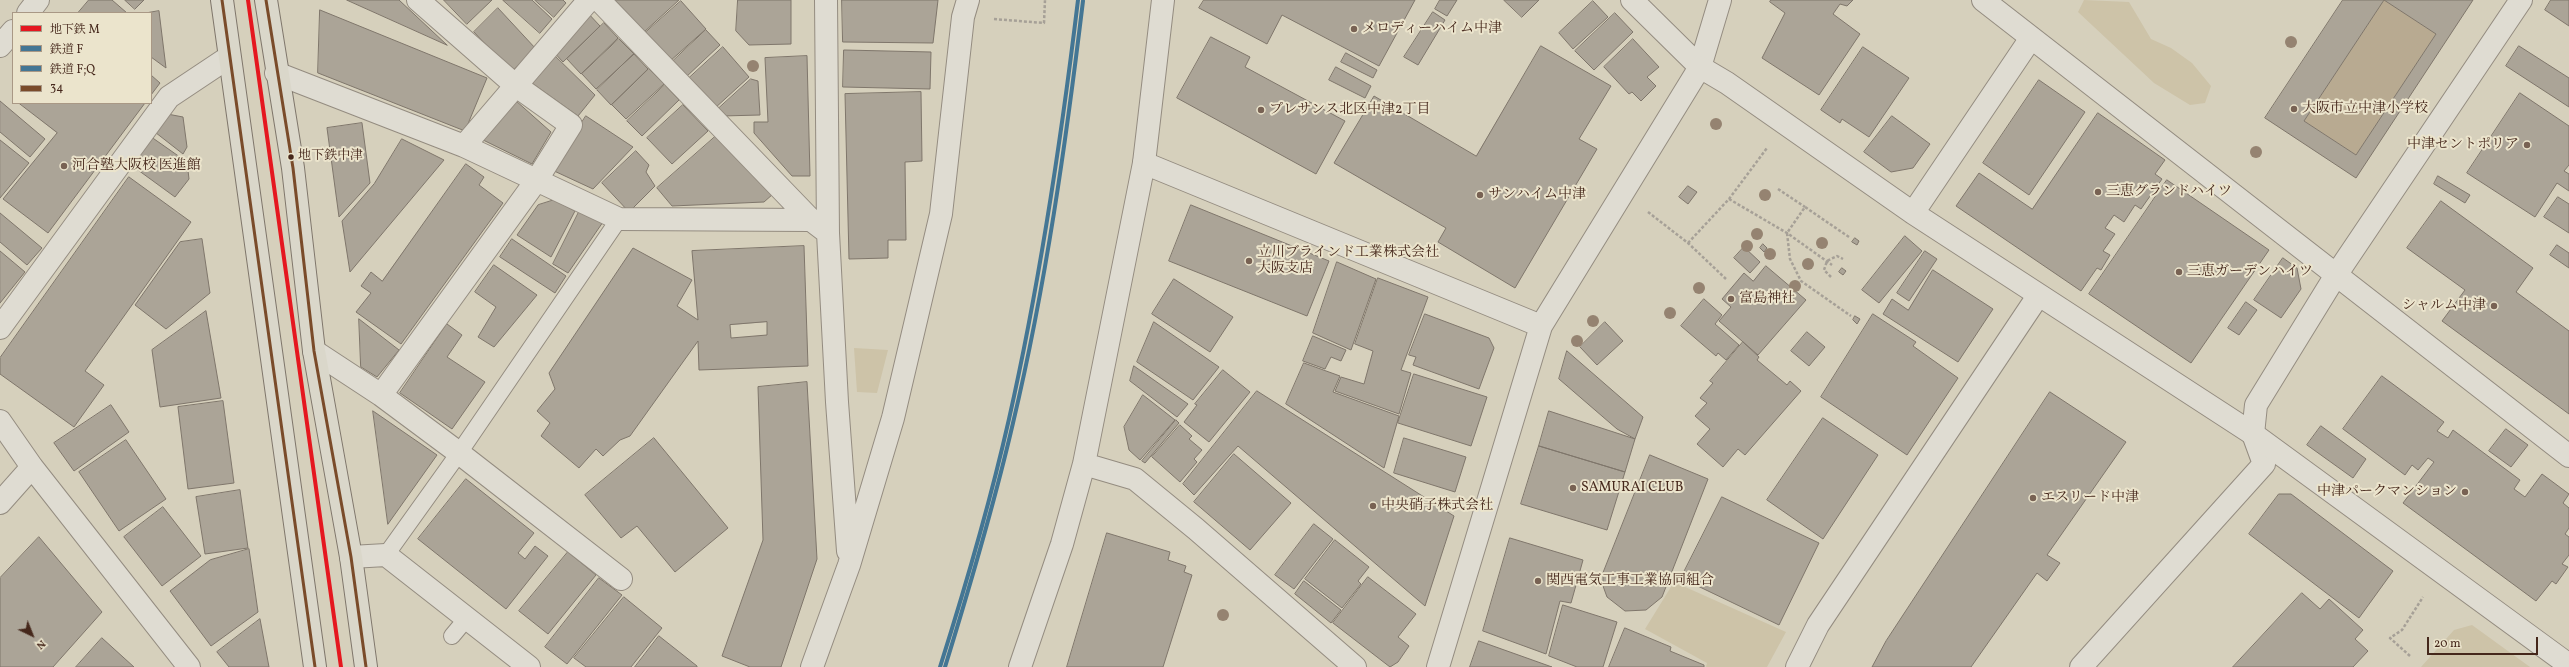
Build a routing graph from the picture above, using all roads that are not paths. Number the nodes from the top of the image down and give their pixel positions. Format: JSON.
{"nodes":[{"id":1,"x":38,"y":0,"type":"edge"},
{"id":2,"x":222,"y":0,"type":"edge"},
{"id":3,"x":266,"y":0,"type":"edge"},
{"id":4,"x":418,"y":0,"type":"edge"},
{"id":5,"x":589,"y":0,"type":"edge"},
{"id":6,"x":599,"y":0,"type":"edge"},
{"id":7,"x":826,"y":0,"type":"edge"},
{"id":8,"x":1163,"y":0,"type":"edge"},
{"id":9,"x":1632,"y":0,"type":"edge"},
{"id":10,"x":1720,"y":0,"type":"edge"},
{"id":11,"x":1983,"y":0,"type":"edge"},
{"id":12,"x":2521,"y":0,"type":"edge"},
{"id":13,"x":965,"y":8,"type":"edge"},
{"id":14,"x":29,"y":12,"type":"edge"},
{"id":15,"x":12,"y":32,"type":"edge"},
{"id":16,"x":2031,"y":38,"type":"junction"},
{"id":17,"x":0,"y":46,"type":"edge"},
{"id":18,"x":229,"y":57,"type":"junction"},
{"id":19,"x":1700,"y":67,"type":"junction"},
{"id":20,"x":276,"y":73,"type":"junction"},
{"id":21,"x":515,"y":85,"type":"junction"},
{"id":22,"x":464,"y":146,"type":"junction"},
{"id":23,"x":1144,"y":164,"type":"junction"},
{"id":24,"x":536,"y":181,"type":"junction"},
{"id":25,"x":1913,"y":213,"type":"junction"},
{"id":26,"x":619,"y":219,"type":"junction"},
{"id":27,"x":819,"y":226,"type":"junction"},
{"id":28,"x":2336,"y":275,"type":"junction"},
{"id":29,"x":2038,"y":296,"type":"junction"},
{"id":30,"x":1541,"y":326,"type":"junction"},
{"id":31,"x":0,"y":328,"type":"edge"},
{"id":32,"x":314,"y":352,"type":"junction"},
{"id":33,"x":381,"y":395,"type":"junction"},
{"id":34,"x":0,"y":421,"type":"edge"},
{"id":35,"x":2253,"y":434,"type":"junction"},
{"id":36,"x":459,"y":453,"type":"junction"},
{"id":37,"x":2569,"y":456,"type":"edge"},
{"id":38,"x":1084,"y":464,"type":"junction"},
{"id":39,"x":32,"y":467,"type":"junction"},
{"id":40,"x":0,"y":503,"type":"edge"},
{"id":41,"x":386,"y":555,"type":"junction"},
{"id":42,"x":351,"y":557,"type":"junction"},
{"id":43,"x":849,"y":565,"type":"junction"},
{"id":44,"x":621,"y":579,"type":"dead end"},
{"id":45,"x":467,"y":618,"type":"junction"},
{"id":46,"x":452,"y":636,"type":"dead end"},
{"id":47,"x":2569,"y":665,"type":"edge"},
{"id":48,"x":189,"y":667,"type":"edge"},
{"id":49,"x":314,"y":667,"type":"edge"},
{"id":50,"x":366,"y":667,"type":"edge"},
{"id":51,"x":529,"y":667,"type":"edge"},
{"id":52,"x":812,"y":667,"type":"edge"},
{"id":53,"x":1020,"y":667,"type":"edge"},
{"id":54,"x":1354,"y":667,"type":"edge"},
{"id":55,"x":1438,"y":667,"type":"edge"},
{"id":56,"x":1797,"y":667,"type":"edge"},
{"id":57,"x":2081,"y":667,"type":"edge"}],
"edges":[{"from":1,"to":14,"type":"street"},
{"from":2,"to":18,"type":"main road"},
{"from":3,"to":20,"type":"main road"},
{"from":4,"to":21,"type":"street"},
{"from":5,"to":21,"type":"street"},
{"from":6,"to":27,"type":"street"},
{"from":7,"to":27,"type":"street"},
{"from":8,"to":23,"type":"street"},
{"from":9,"to":19,"type":"street"},
{"from":10,"to":19,"type":"street"},
{"from":11,"to":16,"type":"street"},
{"from":12,"to":28,"type":"street"},
{"from":13,"to":43,"type":"street"},
{"from":15,"to":17,"type":"street"},
{"from":16,"to":25,"type":"street"},
{"from":16,"to":28,"type":"street"},
{"from":18,"to":31,"type":"street"},
{"from":18,"to":49,"type":"main road"},
{"from":19,"to":25,"type":"street"},
{"from":19,"to":30,"type":"street"},
{"from":20,"to":22,"type":"street"},
{"from":20,"to":32,"type":"main road"},
{"from":21,"to":22,"type":"street"},
{"from":21,"to":24,"type":"street"},
{"from":22,"to":24,"type":"street"},
{"from":23,"to":30,"type":"street"},
{"from":23,"to":38,"type":"street"},
{"from":24,"to":26,"type":"street"},
{"from":24,"to":33,"type":"street"},
{"from":25,"to":29,"type":"street"},
{"from":26,"to":27,"type":"street"},
{"from":26,"to":36,"type":"lane"},
{"from":27,"to":43,"type":"street"},
{"from":28,"to":35,"type":"street"},
{"from":28,"to":37,"type":"street"},
{"from":29,"to":35,"type":"street"},
{"from":29,"to":56,"type":"street"},
{"from":30,"to":55,"type":"street"},
{"from":32,"to":33,"type":"street"},
{"from":32,"to":42,"type":"main road"},
{"from":33,"to":36,"type":"street"},
{"from":34,"to":39,"type":"street"},
{"from":35,"to":47,"type":"street"},
{"from":35,"to":57,"type":"street"},
{"from":36,"to":41,"type":"lane"},
{"from":36,"to":44,"type":"street"},
{"from":38,"to":53,"type":"street"},
{"from":38,"to":54,"type":"street"},
{"from":39,"to":40,"type":"street"},
{"from":39,"to":48,"type":"street"},
{"from":41,"to":42,"type":"street"},
{"from":41,"to":45,"type":"street"},
{"from":42,"to":50,"type":"main road"},
{"from":43,"to":52,"type":"street"},
{"from":45,"to":46,"type":"lane"},
{"from":45,"to":51,"type":"street"}]}
